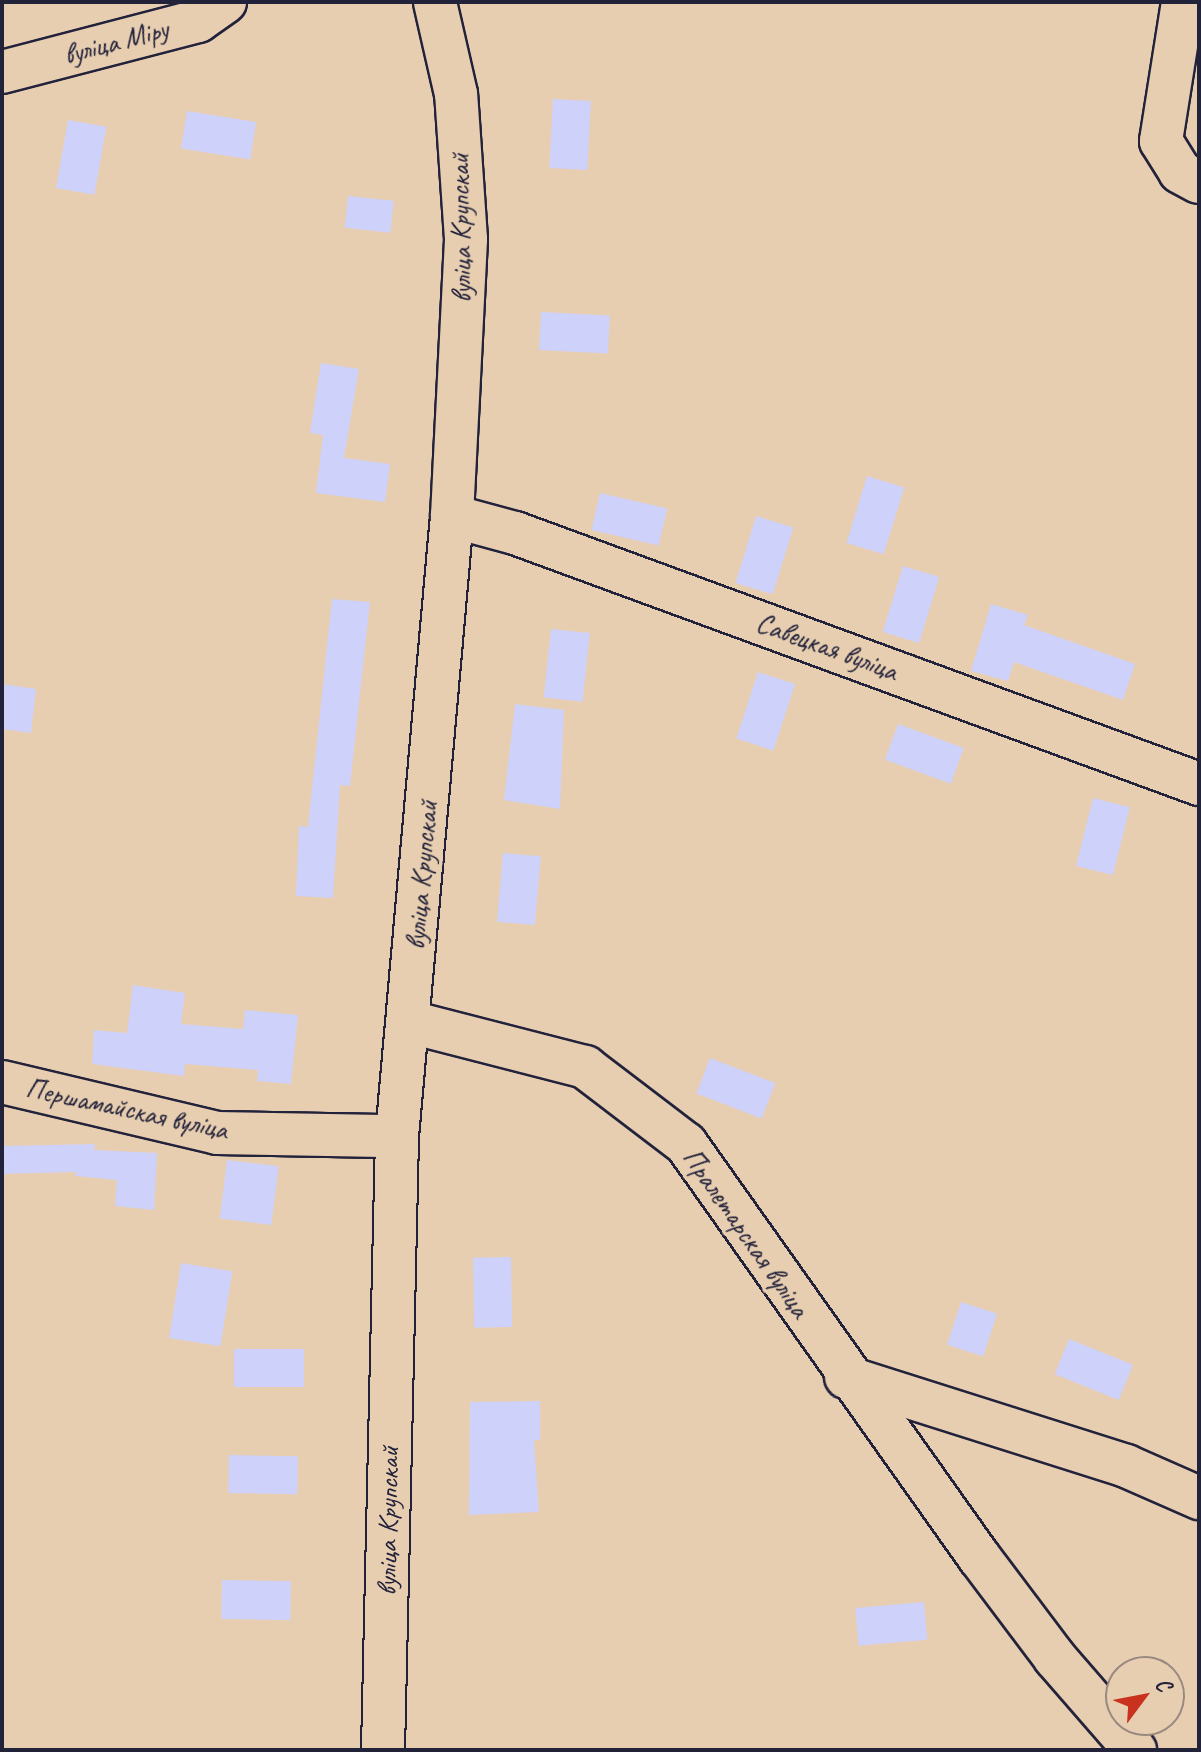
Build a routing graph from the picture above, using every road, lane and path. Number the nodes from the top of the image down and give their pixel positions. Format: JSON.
{"nodes":[{"id":1,"x":225,"y":2,"type":"edge"},
{"id":2,"x":435,"y":2,"type":"edge"},
{"id":3,"x":1183,"y":2,"type":"edge"},
{"id":4,"x":2,"y":72,"type":"edge"},
{"id":5,"x":1199,"y":182,"type":"edge"},
{"id":6,"x":452,"y":516,"type":"junction"},
{"id":7,"x":1199,"y":784,"type":"edge"},
{"id":8,"x":410,"y":1022,"type":"junction"},
{"id":9,"x":2,"y":1082,"type":"edge"},
{"id":10,"x":397,"y":1136,"type":"junction"},
{"id":11,"x":846,"y":1377,"type":"junction"},
{"id":12,"x":1199,"y":1498,"type":"edge"},
{"id":13,"x":383,"y":1750,"type":"edge"},
{"id":14,"x":1135,"y":1750,"type":"edge"}],
"edges":[{"from":1,"to":4,"type":"street","name":"вуліца Міру"},
{"from":2,"to":6,"type":"street","name":"вуліца Крупскай"},
{"from":3,"to":5,"type":"street"},
{"from":6,"to":7,"type":"street","name":"Савецкая вуліца"},
{"from":6,"to":8,"type":"street","name":"вуліца Крупскай"},
{"from":8,"to":10,"type":"street","name":"вуліца Крупскай"},
{"from":8,"to":11,"type":"street","name":"Пралетарская вуліца"},
{"from":9,"to":10,"type":"street","name":"Першамайская вуліца"},
{"from":10,"to":13,"type":"street","name":"вуліца Крупскай"},
{"from":11,"to":12,"type":"street"},
{"from":11,"to":14,"type":"street","name":"Пралетарская вуліца"}]}
